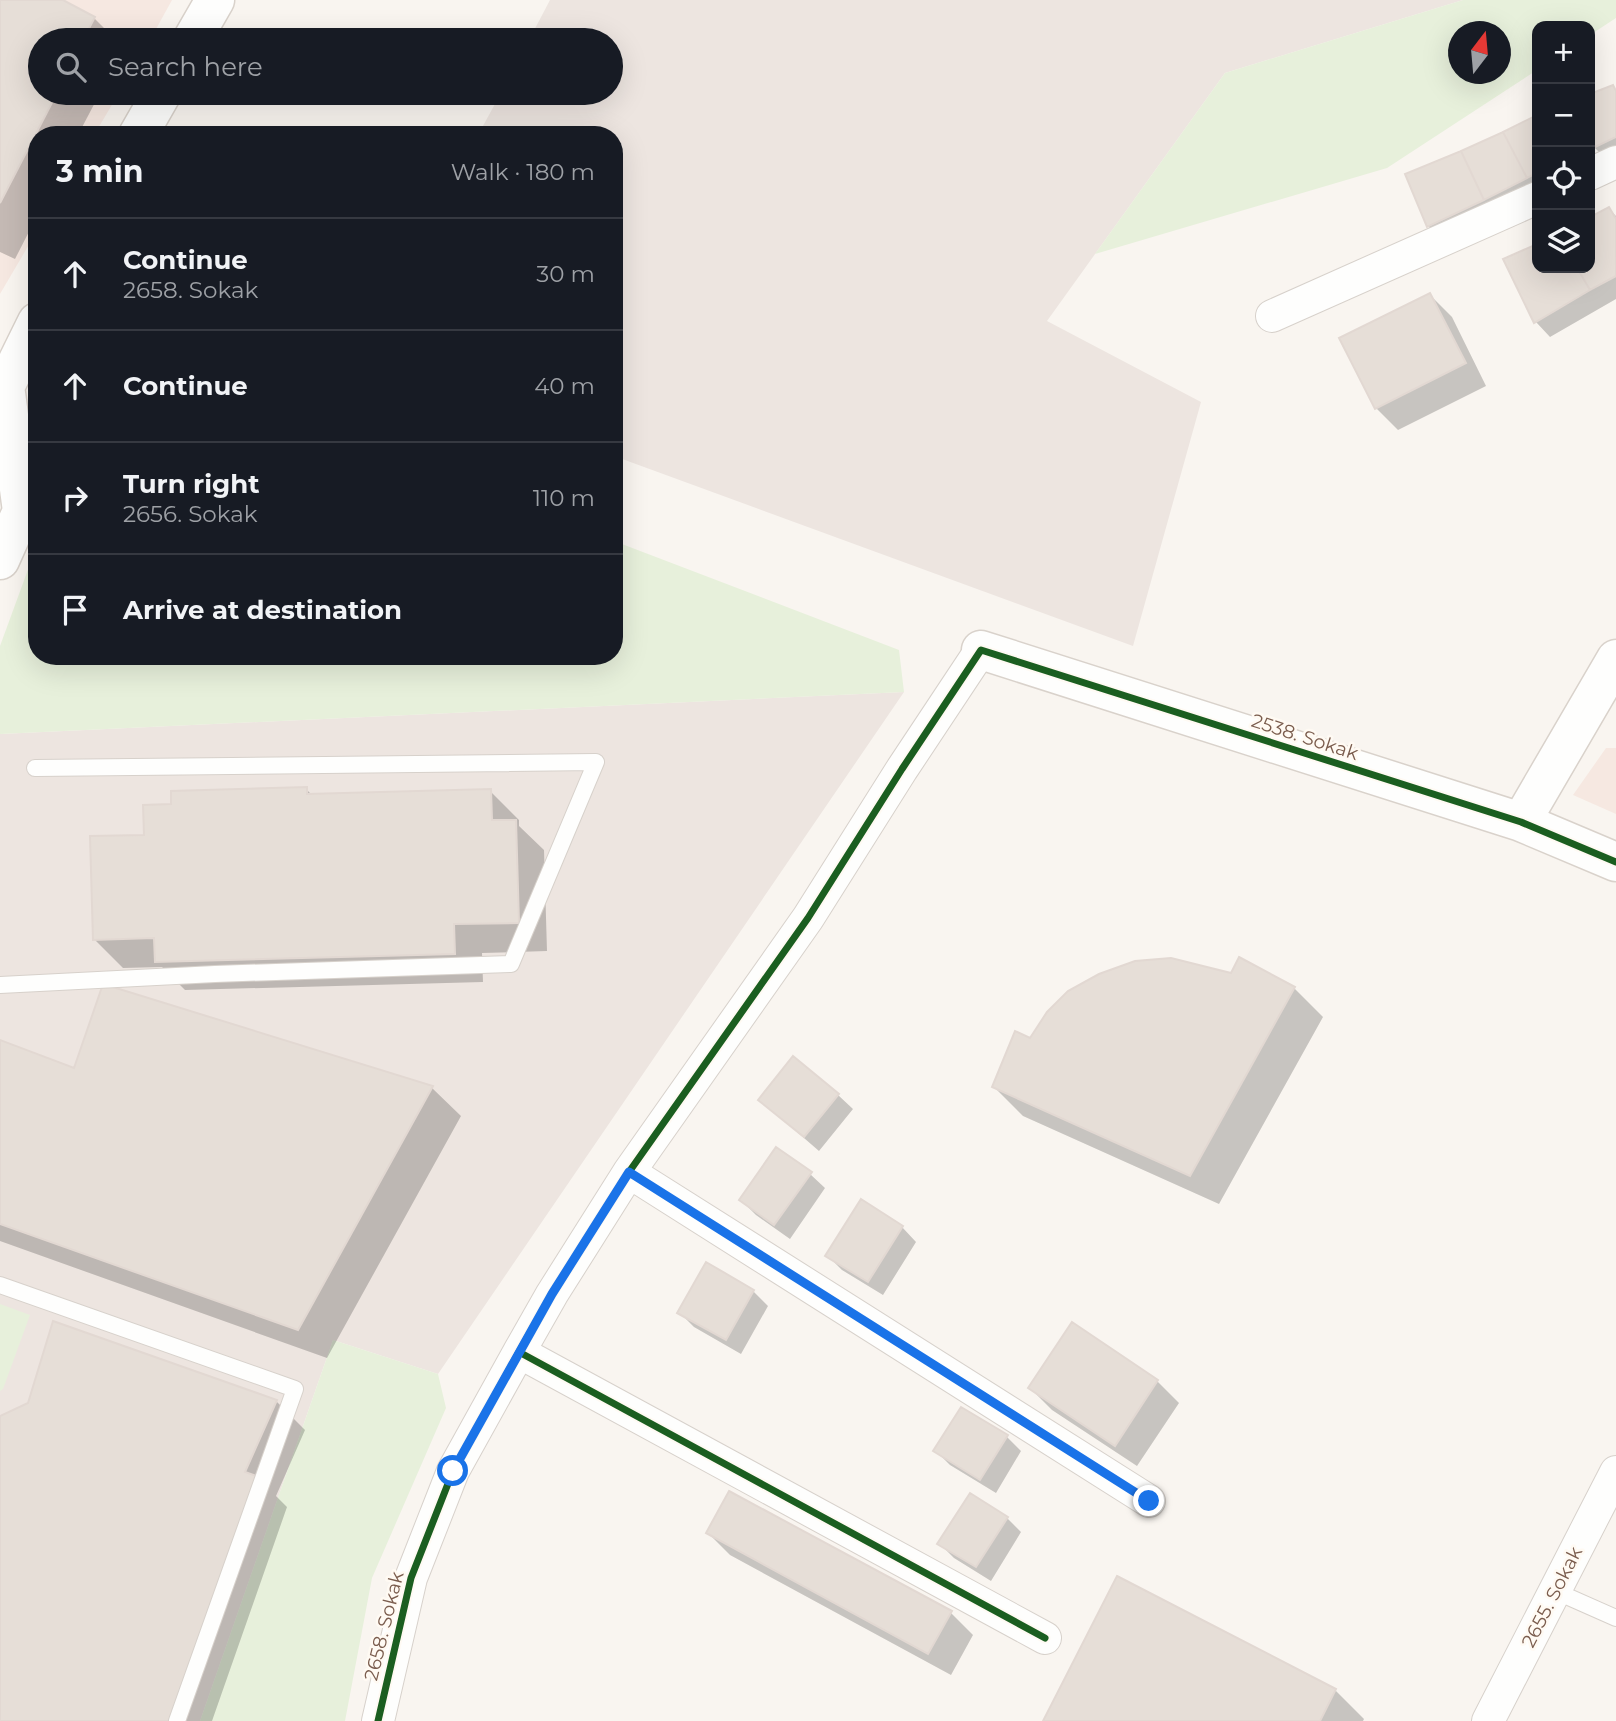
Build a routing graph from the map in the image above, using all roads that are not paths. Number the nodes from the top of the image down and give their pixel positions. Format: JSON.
{"nodes":[{"id":1,"x":155,"y":105,"type":"edge"},
{"id":2,"x":143,"y":126,"type":"edge"},
{"id":3,"x":1616,"y":162,"type":"edge"},
{"id":4,"x":1595,"y":172,"type":"edge"},
{"id":5,"x":1532,"y":200,"type":"edge"},
{"id":6,"x":1272,"y":316,"type":"dead end"},
{"id":7,"x":28,"y":340,"type":"edge"},
{"id":8,"x":2,"y":389,"type":"edge"},
{"id":9,"x":0,"y":560,"type":"edge"},
{"id":10,"x":981,"y":650,"type":"joint"},
{"id":11,"x":1616,"y":659,"type":"edge"},
{"id":12,"x":35,"y":768,"type":"dead end"},
{"id":13,"x":1521,"y":822,"type":"junction"},
{"id":14,"x":1616,"y":862,"type":"edge"},
{"id":15,"x":0,"y":985,"type":"edge"},
{"id":16,"x":629,"y":1172,"type":"junction"},
{"id":17,"x":0,"y":1285,"type":"edge"},
{"id":18,"x":519,"y":1352,"type":"junction"},
{"id":19,"x":1616,"y":1472,"type":"edge"},
{"id":20,"x":1149,"y":1501,"type":"dead end"},
{"id":21,"x":1555,"y":1591,"type":"junction"},
{"id":22,"x":1616,"y":1618,"type":"edge"},
{"id":23,"x":1045,"y":1638,"type":"dead end"},
{"id":24,"x":177,"y":1721,"type":"edge"},
{"id":25,"x":378,"y":1721,"type":"edge"},
{"id":26,"x":1488,"y":1721,"type":"edge"}],
"edges":[{"from":1,"to":2,"type":"street"},
{"from":3,"to":4,"type":"street"},
{"from":5,"to":6,"type":"street"},
{"from":7,"to":8,"type":"street"},
{"from":8,"to":9,"type":"street"},
{"from":10,"to":13,"type":"street","name":"2538. Sokak"},
{"from":10,"to":16,"type":"street","name":"2658. Sokak"},
{"from":11,"to":13,"type":"street"},
{"from":12,"to":15,"type":"lane"},
{"from":13,"to":14,"type":"street","name":"2538. Sokak"},
{"from":16,"to":18,"type":"street","name":"2658. Sokak"},
{"from":16,"to":20,"type":"street"},
{"from":17,"to":24,"type":"lane"},
{"from":18,"to":23,"type":"street"},
{"from":18,"to":25,"type":"street","name":"2658. Sokak"},
{"from":19,"to":21,"type":"street","name":"2655. Sokak"},
{"from":21,"to":22,"type":"lane"},
{"from":21,"to":26,"type":"street","name":"2655. Sokak"}]}
